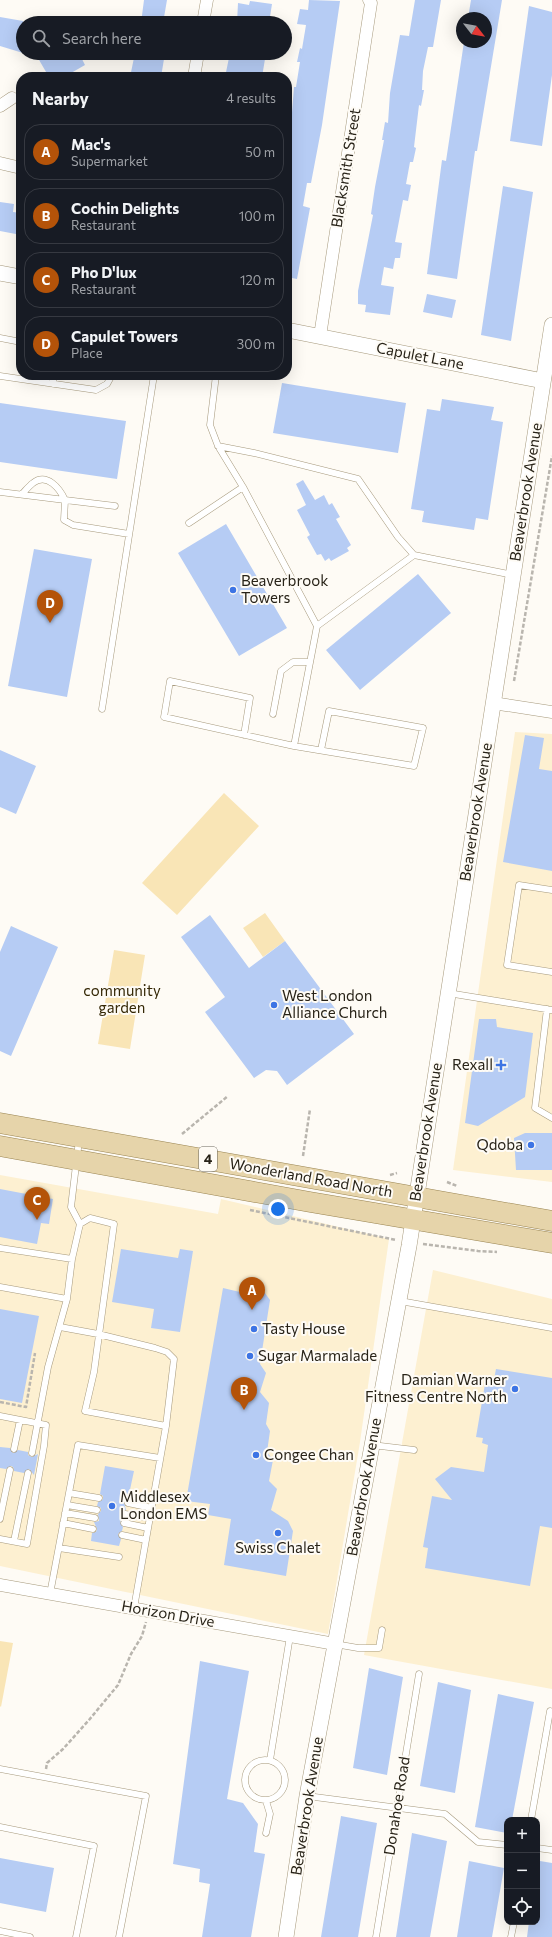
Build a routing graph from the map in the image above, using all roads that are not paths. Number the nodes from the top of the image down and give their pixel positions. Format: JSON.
{"nodes":[{"id":1,"x":207,"y":0,"type":"edge"},
{"id":2,"x":369,"y":0,"type":"edge"},
{"id":3,"x":204,"y":16,"type":"edge"},
{"id":4,"x":197,"y":60,"type":"edge"},
{"id":5,"x":195,"y":72,"type":"edge"},
{"id":6,"x":12,"y":98,"type":"dead end"},
{"id":7,"x":0,"y":106,"type":"edge"},
{"id":8,"x":0,"y":164,"type":"edge"},
{"id":9,"x":16,"y":167,"type":"edge"},
{"id":10,"x":0,"y":273,"type":"edge"},
{"id":11,"x":16,"y":276,"type":"edge"},
{"id":12,"x":552,"y":325,"type":"edge"},
{"id":13,"x":292,"y":331,"type":"edge"},
{"id":14,"x":320,"y":336,"type":"junction"},
{"id":15,"x":0,"y":338,"type":"edge"},
{"id":16,"x":16,"y":341,"type":"edge"},
{"id":17,"x":0,"y":376,"type":"edge"},
{"id":18,"x":16,"y":378,"type":"edge"},
{"id":19,"x":26,"y":380,"type":"edge"},
{"id":20,"x":53,"y":380,"type":"edge"},
{"id":21,"x":109,"y":380,"type":"edge"},
{"id":22,"x":153,"y":380,"type":"edge"},
{"id":23,"x":215,"y":380,"type":"edge"},
{"id":24,"x":548,"y":382,"type":"edge"},
{"id":25,"x":52,"y":384,"type":"junction"},
{"id":26,"x":218,"y":446,"type":"junction"},
{"id":27,"x":243,"y":487,"type":"junction"},
{"id":28,"x":0,"y":492,"type":"edge"},
{"id":29,"x":22,"y":494,"type":"junction"},
{"id":30,"x":65,"y":500,"type":"junction"},
{"id":31,"x":115,"y":506,"type":"dead end"},
{"id":32,"x":189,"y":523,"type":"dead end"},
{"id":33,"x":129,"y":534,"type":"junction"},
{"id":34,"x":414,"y":555,"type":"junction"},
{"id":35,"x":513,"y":575,"type":"junction"},
{"id":36,"x":317,"y":626,"type":"junction"},
{"id":37,"x":310,"y":662,"type":"junction"},
{"id":38,"x":493,"y":703,"type":"junction"},
{"id":39,"x":102,"y":709,"type":"dead end"},
{"id":40,"x":552,"y":712,"type":"edge"},
{"id":41,"x":274,"y":714,"type":"dead end"},
{"id":42,"x":244,"y":735,"type":"junction"},
{"id":43,"x":294,"y":746,"type":"junction"},
{"id":44,"x":321,"y":750,"type":"junction"},
{"id":45,"x":552,"y":890,"type":"edge"},
{"id":46,"x":552,"y":972,"type":"edge"},
{"id":47,"x":448,"y":993,"type":"junction"},
{"id":48,"x":550,"y":1010,"type":"edge"},
{"id":49,"x":552,"y":1118,"type":"edge"},
{"id":50,"x":0,"y":1122,"type":"edge"},
{"id":51,"x":80,"y":1136,"type":"junction"},
{"id":52,"x":0,"y":1146,"type":"edge"},
{"id":53,"x":76,"y":1160,"type":"junction"},
{"id":54,"x":416,"y":1197,"type":"junction"},
{"id":55,"x":411,"y":1219,"type":"junction"},
{"id":56,"x":552,"y":1221,"type":"edge"},
{"id":57,"x":80,"y":1224,"type":"junction"},
{"id":58,"x":552,"y":1243,"type":"edge"},
{"id":59,"x":0,"y":1248,"type":"edge"},
{"id":60,"x":72,"y":1259,"type":"junction"},
{"id":61,"x":0,"y":1287,"type":"edge"},
{"id":62,"x":67,"y":1299,"type":"junction"},
{"id":63,"x":398,"y":1300,"type":"junction"},
{"id":64,"x":60,"y":1327,"type":"junction"},
{"id":65,"x":552,"y":1328,"type":"edge"},
{"id":66,"x":98,"y":1334,"type":"junction"},
{"id":67,"x":0,"y":1416,"type":"edge"},
{"id":68,"x":20,"y":1420,"type":"junction"},
{"id":69,"x":37,"y":1424,"type":"junction"},
{"id":70,"x":166,"y":1426,"type":"junction"},
{"id":71,"x":372,"y":1445,"type":"junction"},
{"id":72,"x":14,"y":1449,"type":"dead end"},
{"id":73,"x":414,"y":1450,"type":"dead end"},
{"id":74,"x":32,"y":1452,"type":"dead end"},
{"id":75,"x":160,"y":1458,"type":"junction"},
{"id":76,"x":10,"y":1470,"type":"dead end"},
{"id":77,"x":28,"y":1474,"type":"dead end"},
{"id":78,"x":69,"y":1493,"type":"junction"},
{"id":79,"x":99,"y":1498,"type":"dead end"},
{"id":80,"x":128,"y":1503,"type":"dead end"},
{"id":81,"x":67,"y":1505,"type":"junction"},
{"id":82,"x":152,"y":1508,"type":"junction"},
{"id":83,"x":97,"y":1510,"type":"dead end"},
{"id":84,"x":66,"y":1513,"type":"junction"},
{"id":85,"x":125,"y":1514,"type":"dead end"},
{"id":86,"x":95,"y":1518,"type":"dead end"},
{"id":87,"x":150,"y":1518,"type":"junction"},
{"id":88,"x":0,"y":1519,"type":"edge"},
{"id":89,"x":64,"y":1523,"type":"junction"},
{"id":90,"x":124,"y":1523,"type":"dead end"},
{"id":91,"x":148,"y":1528,"type":"junction"},
{"id":92,"x":93,"y":1529,"type":"dead end"},
{"id":93,"x":122,"y":1534,"type":"dead end"},
{"id":94,"x":0,"y":1539,"type":"edge"},
{"id":95,"x":146,"y":1540,"type":"junction"},
{"id":96,"x":14,"y":1541,"type":"junction"},
{"id":97,"x":59,"y":1548,"type":"junction"},
{"id":98,"x":119,"y":1557,"type":"dead end"},
{"id":99,"x":0,"y":1585,"type":"edge"},
{"id":100,"x":50,"y":1594,"type":"junction"},
{"id":101,"x":134,"y":1608,"type":"junction"},
{"id":102,"x":382,"y":1630,"type":"dead end"},
{"id":103,"x":290,"y":1636,"type":"junction"},
{"id":104,"x":335,"y":1644,"type":"junction"},
{"id":105,"x":419,"y":1674,"type":"dead end"},
{"id":106,"x":550,"y":1711,"type":"dead end"},
{"id":107,"x":270,"y":1760,"type":"junction"},
{"id":108,"x":0,"y":1769,"type":"edge"},
{"id":109,"x":307,"y":1796,"type":"junction"},
{"id":110,"x":266,"y":1801,"type":"junction"},
{"id":111,"x":396,"y":1808,"type":"junction"},
{"id":112,"x":532,"y":1817,"type":"edge"},
{"id":113,"x":0,"y":1827,"type":"edge"},
{"id":114,"x":266,"y":1833,"type":"dead end"},
{"id":115,"x":504,"y":1845,"type":"edge"},
{"id":116,"x":540,"y":1848,"type":"edge"},
{"id":117,"x":552,"y":1850,"type":"edge"},
{"id":118,"x":513,"y":1925,"type":"edge"},
{"id":119,"x":0,"y":1931,"type":"edge"},
{"id":120,"x":30,"y":1937,"type":"edge"},
{"id":121,"x":76,"y":1937,"type":"edge"},
{"id":122,"x":119,"y":1937,"type":"edge"},
{"id":123,"x":286,"y":1937,"type":"edge"},
{"id":124,"x":376,"y":1937,"type":"edge"},
{"id":125,"x":511,"y":1937,"type":"edge"}],
"edges":[{"from":1,"to":3,"type":"street"},
{"from":2,"to":14,"type":"street","name":"Blacksmith Street"},
{"from":4,"to":5,"type":"street"},
{"from":6,"to":7,"type":"street"},
{"from":8,"to":9,"type":"street"},
{"from":10,"to":11,"type":"street"},
{"from":12,"to":24,"type":"street","name":"Beaverbrook Avenue"},
{"from":13,"to":14,"type":"street","name":"Capulet Lane"},
{"from":14,"to":24,"type":"street","name":"Capulet Lane"},
{"from":15,"to":16,"type":"lane"},
{"from":17,"to":18,"type":"lane"},
{"from":19,"to":25,"type":"lane"},
{"from":20,"to":25,"type":"lane"},
{"from":21,"to":25,"type":"lane"},
{"from":22,"to":33,"type":"lane"},
{"from":23,"to":26,"type":"lane"},
{"from":24,"to":35,"type":"street","name":"Beaverbrook Avenue"},
{"from":26,"to":27,"type":"lane"},
{"from":26,"to":34,"type":"lane"},
{"from":27,"to":32,"type":"lane"},
{"from":27,"to":36,"type":"lane"},
{"from":28,"to":29,"type":"lane"},
{"from":29,"to":30,"type":"lane"},
{"from":29,"to":30,"type":"lane"},
{"from":30,"to":31,"type":"lane"},
{"from":30,"to":33,"type":"lane"},
{"from":33,"to":39,"type":"lane"},
{"from":34,"to":35,"type":"lane"},
{"from":34,"to":36,"type":"lane"},
{"from":35,"to":38,"type":"street","name":"Beaverbrook Avenue"},
{"from":36,"to":37,"type":"lane"},
{"from":37,"to":41,"type":"lane"},
{"from":37,"to":43,"type":"lane"},
{"from":38,"to":40,"type":"street"},
{"from":38,"to":47,"type":"street","name":"Beaverbrook Avenue"},
{"from":42,"to":42,"type":"lane"},
{"from":42,"to":43,"type":"lane"},
{"from":43,"to":44,"type":"lane"},
{"from":44,"to":44,"type":"lane"},
{"from":45,"to":46,"type":"lane"},
{"from":47,"to":48,"type":"lane"},
{"from":47,"to":54,"type":"street","name":"Beaverbrook Avenue"},
{"from":48,"to":49,"type":"lane"},
{"from":50,"to":51,"type":"main road","name":"Wonderland Road North","number":"4"},
{"from":51,"to":53,"type":"lane"},
{"from":51,"to":54,"type":"main road","name":"Wonderland Road North","number":"4"},
{"from":52,"to":53,"type":"main road","name":"Wonderland Road North","number":"4"},
{"from":53,"to":55,"type":"main road","name":"Wonderland Road North","number":"4"},
{"from":53,"to":57,"type":"lane"},
{"from":54,"to":55,"type":"street","name":"Beaverbrook Avenue"},
{"from":54,"to":56,"type":"main road","name":"Wonderland Road North","number":"4"},
{"from":55,"to":58,"type":"main road","name":"Wonderland Road North","number":"4"},
{"from":55,"to":63,"type":"street","name":"Beaverbrook Avenue"},
{"from":57,"to":60,"type":"lane"},
{"from":57,"to":66,"type":"lane"},
{"from":59,"to":60,"type":"lane"},
{"from":60,"to":62,"type":"lane"},
{"from":61,"to":62,"type":"lane"},
{"from":62,"to":64,"type":"lane"},
{"from":63,"to":65,"type":"lane"},
{"from":63,"to":71,"type":"street","name":"Beaverbrook Avenue"},
{"from":64,"to":66,"type":"lane"},
{"from":64,"to":69,"type":"lane"},
{"from":66,"to":70,"type":"lane"},
{"from":66,"to":70,"type":"lane"},
{"from":67,"to":68,"type":"lane"},
{"from":68,"to":69,"type":"lane"},
{"from":68,"to":72,"type":"lane"},
{"from":69,"to":74,"type":"lane"},
{"from":69,"to":96,"type":"lane"},
{"from":70,"to":75,"type":"lane"},
{"from":71,"to":73,"type":"lane"},
{"from":71,"to":104,"type":"street","name":"Beaverbrook Avenue"},
{"from":75,"to":78,"type":"lane"},
{"from":75,"to":82,"type":"lane"},
{"from":76,"to":88,"type":"lane"},
{"from":77,"to":96,"type":"lane"},
{"from":78,"to":79,"type":"lane"},
{"from":78,"to":81,"type":"lane"},
{"from":80,"to":82,"type":"lane"},
{"from":81,"to":83,"type":"lane"},
{"from":81,"to":84,"type":"lane"},
{"from":82,"to":87,"type":"lane"},
{"from":84,"to":86,"type":"lane"},
{"from":84,"to":89,"type":"lane"},
{"from":85,"to":87,"type":"lane"},
{"from":87,"to":91,"type":"lane"},
{"from":89,"to":92,"type":"lane"},
{"from":89,"to":97,"type":"lane"},
{"from":90,"to":91,"type":"lane"},
{"from":91,"to":95,"type":"lane"},
{"from":93,"to":95,"type":"lane"},
{"from":94,"to":96,"type":"lane"},
{"from":95,"to":101,"type":"lane"},
{"from":97,"to":98,"type":"lane"},
{"from":97,"to":100,"type":"lane"},
{"from":99,"to":100,"type":"street","name":"Horizon Drive"},
{"from":100,"to":101,"type":"street","name":"Horizon Drive"},
{"from":101,"to":103,"type":"street","name":"Horizon Drive"},
{"from":102,"to":104,"type":"lane"},
{"from":103,"to":104,"type":"street","name":"Horizon Drive"},
{"from":103,"to":107,"type":"lane"},
{"from":104,"to":109,"type":"street","name":"Beaverbrook Avenue"},
{"from":105,"to":111,"type":"lane","name":"Donahoe Road"},
{"from":106,"to":112,"type":"lane"},
{"from":107,"to":110,"type":"lane"},
{"from":107,"to":110,"type":"lane"},
{"from":108,"to":122,"type":"lane"},
{"from":109,"to":111,"type":"lane"},
{"from":109,"to":123,"type":"street","name":"Beaverbrook Avenue"},
{"from":110,"to":114,"type":"lane"},
{"from":111,"to":115,"type":"lane"},
{"from":111,"to":124,"type":"lane","name":"Donahoe Road"},
{"from":113,"to":121,"type":"lane"},
{"from":116,"to":117,"type":"lane"},
{"from":118,"to":125,"type":"lane"},
{"from":119,"to":120,"type":"lane"}]}
